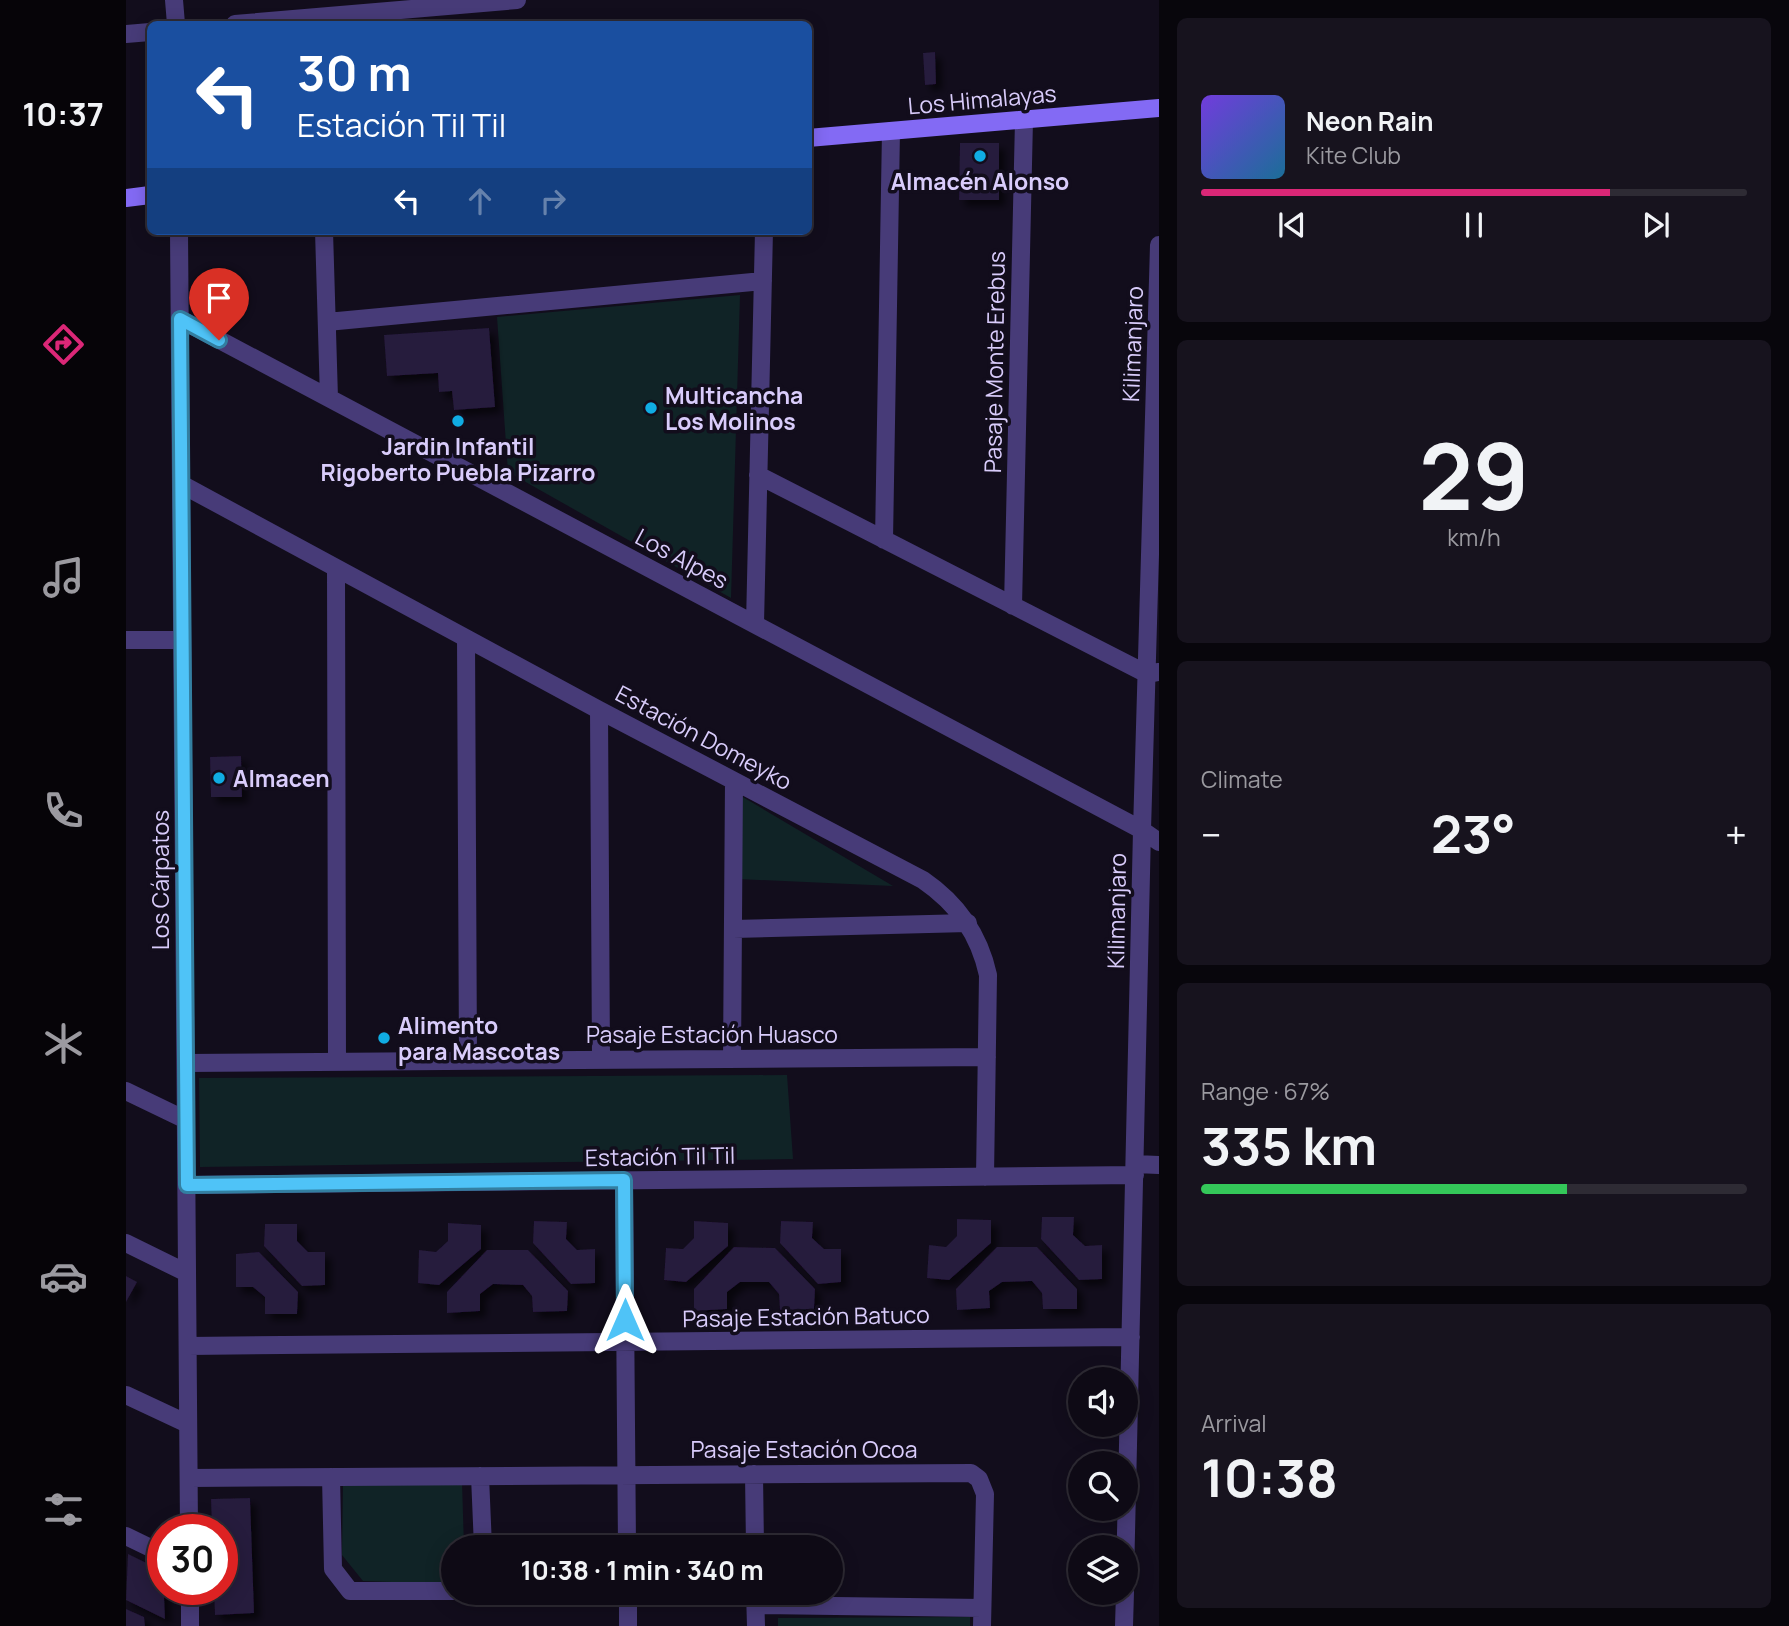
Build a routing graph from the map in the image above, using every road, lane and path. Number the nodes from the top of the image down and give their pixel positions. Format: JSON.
{"nodes":[{"id":1,"x":174,"y":0,"type":"edge"},
{"id":2,"x":517,"y":0,"type":"edge"},
{"id":3,"x":176,"y":21,"type":"edge"},
{"id":4,"x":270,"y":21,"type":"edge"},
{"id":5,"x":147,"y":32,"type":"edge"},
{"id":6,"x":126,"y":34,"type":"edge"},
{"id":7,"x":1159,"y":108,"type":"edge"},
{"id":8,"x":1024,"y":120,"type":"junction"},
{"id":9,"x":891,"y":131,"type":"junction"},
{"id":10,"x":812,"y":138,"type":"edge"},
{"id":11,"x":147,"y":195,"type":"edge"},
{"id":12,"x":126,"y":198,"type":"edge"},
{"id":13,"x":179,"y":235,"type":"edge"},
{"id":14,"x":324,"y":235,"type":"edge"},
{"id":15,"x":764,"y":235,"type":"edge"},
{"id":16,"x":1159,"y":245,"type":"edge"},
{"id":17,"x":1159,"y":258,"type":"edge"},
{"id":18,"x":763,"y":281,"type":"junction"},
{"id":19,"x":180,"y":319,"type":"junction"},
{"id":20,"x":327,"y":322,"type":"junction"},
{"id":21,"x":1157,"y":395,"type":"edge"},
{"id":22,"x":328,"y":398,"type":"junction"},
{"id":23,"x":758,"y":475,"type":"junction"},
{"id":24,"x":181,"y":484,"type":"junction"},
{"id":25,"x":1155,"y":535,"type":"edge"},
{"id":26,"x":884,"y":540,"type":"junction"},
{"id":27,"x":336,"y":568,"type":"junction"},
{"id":28,"x":1013,"y":606,"type":"junction"},
{"id":29,"x":755,"y":624,"type":"junction"},
{"id":30,"x":466,"y":638,"type":"junction"},
{"id":31,"x":126,"y":640,"type":"edge"},
{"id":32,"x":182,"y":640,"type":"junction"},
{"id":33,"x":1153,"y":673,"type":"edge"},
{"id":34,"x":599,"y":710,"type":"junction"},
{"id":35,"x":734,"y":780,"type":"junction"},
{"id":36,"x":1142,"y":830,"type":"junction"},
{"id":37,"x":1159,"y":842,"type":"edge"},
{"id":38,"x":968,"y":923,"type":"junction"},
{"id":39,"x":733,"y":929,"type":"junction"},
{"id":40,"x":987,"y":1057,"type":"junction"},
{"id":41,"x":732,"y":1059,"type":"junction"},
{"id":42,"x":468,"y":1060,"type":"junction"},
{"id":43,"x":601,"y":1060,"type":"junction"},
{"id":44,"x":337,"y":1062,"type":"junction"},
{"id":45,"x":186,"y":1063,"type":"junction"},
{"id":46,"x":126,"y":1091,"type":"edge"},
{"id":47,"x":186,"y":1120,"type":"junction"},
{"id":48,"x":1159,"y":1165,"type":"edge"},
{"id":49,"x":1135,"y":1170,"type":"junction"},
{"id":50,"x":985,"y":1177,"type":"junction"},
{"id":51,"x":624,"y":1180,"type":"junction"},
{"id":52,"x":187,"y":1185,"type":"junction"},
{"id":53,"x":126,"y":1243,"type":"edge"},
{"id":54,"x":187,"y":1273,"type":"junction"},
{"id":55,"x":1131,"y":1338,"type":"junction"},
{"id":56,"x":625,"y":1342,"type":"junction"},
{"id":57,"x":188,"y":1346,"type":"junction"},
{"id":58,"x":126,"y":1395,"type":"edge"},
{"id":59,"x":188,"y":1424,"type":"junction"},
{"id":60,"x":626,"y":1474,"type":"junction"},
{"id":61,"x":754,"y":1474,"type":"junction"},
{"id":62,"x":331,"y":1476,"type":"junction"},
{"id":63,"x":480,"y":1476,"type":"junction"},
{"id":64,"x":189,"y":1478,"type":"junction"},
{"id":65,"x":189,"y":1514,"type":"edge"},
{"id":66,"x":482,"y":1535,"type":"edge"},
{"id":67,"x":627,"y":1535,"type":"edge"},
{"id":68,"x":755,"y":1535,"type":"edge"},
{"id":69,"x":1126,"y":1535,"type":"edge"},
{"id":70,"x":126,"y":1536,"type":"edge"},
{"id":71,"x":147,"y":1546,"type":"edge"},
{"id":72,"x":441,"y":1591,"type":"edge"},
{"id":73,"x":190,"y":1605,"type":"edge"},
{"id":74,"x":628,"y":1605,"type":"edge"},
{"id":75,"x":755,"y":1605,"type":"edge"},
{"id":76,"x":831,"y":1605,"type":"edge"},
{"id":77,"x":1125,"y":1605,"type":"edge"},
{"id":78,"x":982,"y":1617,"type":"edge"},
{"id":79,"x":190,"y":1626,"type":"edge"},
{"id":80,"x":628,"y":1626,"type":"edge"},
{"id":81,"x":756,"y":1626,"type":"edge"},
{"id":82,"x":1124,"y":1626,"type":"edge"}],
"edges":[{"from":1,"to":3,"type":"street"},
{"from":2,"to":4,"type":"street"},
{"from":5,"to":6,"type":"street"},
{"from":7,"to":8,"type":"street","name":"Los Himalayas"},
{"from":8,"to":9,"type":"street","name":"Los Himalayas"},
{"from":8,"to":28,"type":"street","name":"Pasaje Monte Erebus"},
{"from":9,"to":10,"type":"street","name":"Los Himalayas"},
{"from":9,"to":26,"type":"street"},
{"from":11,"to":12,"type":"street"},
{"from":13,"to":19,"type":"street","name":"Los Cárpatos"},
{"from":14,"to":20,"type":"street"},
{"from":15,"to":18,"type":"street"},
{"from":16,"to":17,"type":"street","name":"Kilimanjaro"},
{"from":17,"to":21,"type":"street","name":"Kilimanjaro"},
{"from":18,"to":20,"type":"street"},
{"from":18,"to":23,"type":"street"},
{"from":19,"to":22,"type":"street","name":"Los Alpes"},
{"from":19,"to":24,"type":"street","name":"Los Cárpatos"},
{"from":20,"to":22,"type":"street"},
{"from":21,"to":25,"type":"street","name":"Kilimanjaro"},
{"from":22,"to":29,"type":"street","name":"Los Alpes"},
{"from":23,"to":26,"type":"street"},
{"from":23,"to":29,"type":"street"},
{"from":24,"to":27,"type":"street","name":"Estación Domeyko"},
{"from":24,"to":32,"type":"street","name":"Los Cárpatos"},
{"from":25,"to":33,"type":"street","name":"Kilimanjaro"},
{"from":26,"to":28,"type":"street"},
{"from":27,"to":30,"type":"street","name":"Estación Domeyko"},
{"from":27,"to":44,"type":"street"},
{"from":28,"to":33,"type":"street"},
{"from":29,"to":36,"type":"street","name":"Los Alpes"},
{"from":30,"to":34,"type":"street","name":"Estación Domeyko"},
{"from":30,"to":42,"type":"street"},
{"from":31,"to":32,"type":"street"},
{"from":32,"to":45,"type":"street","name":"Los Cárpatos"},
{"from":33,"to":36,"type":"street","name":"Kilimanjaro"},
{"from":34,"to":35,"type":"street","name":"Estación Domeyko"},
{"from":34,"to":43,"type":"street"},
{"from":35,"to":38,"type":"street","name":"Estación Domeyko"},
{"from":35,"to":39,"type":"street"},
{"from":36,"to":37,"type":"street","name":"Los Alpes"},
{"from":36,"to":49,"type":"street","name":"Kilimanjaro"},
{"from":38,"to":39,"type":"street"},
{"from":38,"to":40,"type":"street","name":"Estación Domeyko"},
{"from":39,"to":41,"type":"street"},
{"from":40,"to":41,"type":"street","name":"Pasaje Estación Huasco"},
{"from":40,"to":50,"type":"street","name":"Estación Domeyko"},
{"from":41,"to":43,"type":"street","name":"Pasaje Estación Huasco"},
{"from":42,"to":43,"type":"street","name":"Pasaje Estación Huasco"},
{"from":42,"to":44,"type":"street","name":"Pasaje Estación Huasco"},
{"from":44,"to":45,"type":"street","name":"Pasaje Estación Huasco"},
{"from":45,"to":47,"type":"street","name":"Los Cárpatos"},
{"from":46,"to":47,"type":"street"},
{"from":47,"to":52,"type":"street","name":"Los Cárpatos"},
{"from":48,"to":49,"type":"street","name":"Estación Til Til"},
{"from":49,"to":50,"type":"street","name":"Estación Til Til"},
{"from":49,"to":55,"type":"street","name":"Kilimanjaro"},
{"from":50,"to":51,"type":"street","name":"Estación Til Til"},
{"from":51,"to":52,"type":"street","name":"Estación Til Til"},
{"from":51,"to":56,"type":"street"},
{"from":52,"to":54,"type":"street","name":"Los Cárpatos"},
{"from":53,"to":54,"type":"street"},
{"from":54,"to":57,"type":"street","name":"Los Cárpatos"},
{"from":55,"to":56,"type":"street","name":"Pasaje Estación Batuco"},
{"from":55,"to":69,"type":"street","name":"Kilimanjaro"},
{"from":56,"to":57,"type":"street","name":"Pasaje Estación Batuco"},
{"from":56,"to":60,"type":"street"},
{"from":57,"to":59,"type":"street","name":"Los Cárpatos"},
{"from":58,"to":59,"type":"street"},
{"from":59,"to":64,"type":"street","name":"Los Cárpatos"},
{"from":60,"to":61,"type":"street","name":"Pasaje Estación Ocoa"},
{"from":60,"to":63,"type":"street","name":"Pasaje Estación Ocoa"},
{"from":60,"to":67,"type":"street"},
{"from":61,"to":68,"type":"street"},
{"from":61,"to":78,"type":"street","name":"Pasaje Estación Ocoa"},
{"from":62,"to":63,"type":"street","name":"Pasaje Estación Ocoa"},
{"from":62,"to":64,"type":"street","name":"Pasaje Estación Ocoa"},
{"from":62,"to":72,"type":"street"},
{"from":63,"to":66,"type":"street"},
{"from":64,"to":65,"type":"street","name":"Los Cárpatos"},
{"from":70,"to":71,"type":"street"},
{"from":73,"to":79,"type":"street"},
{"from":74,"to":80,"type":"street"},
{"from":75,"to":81,"type":"street"},
{"from":76,"to":78,"type":"street"},
{"from":77,"to":82,"type":"street"}]}
